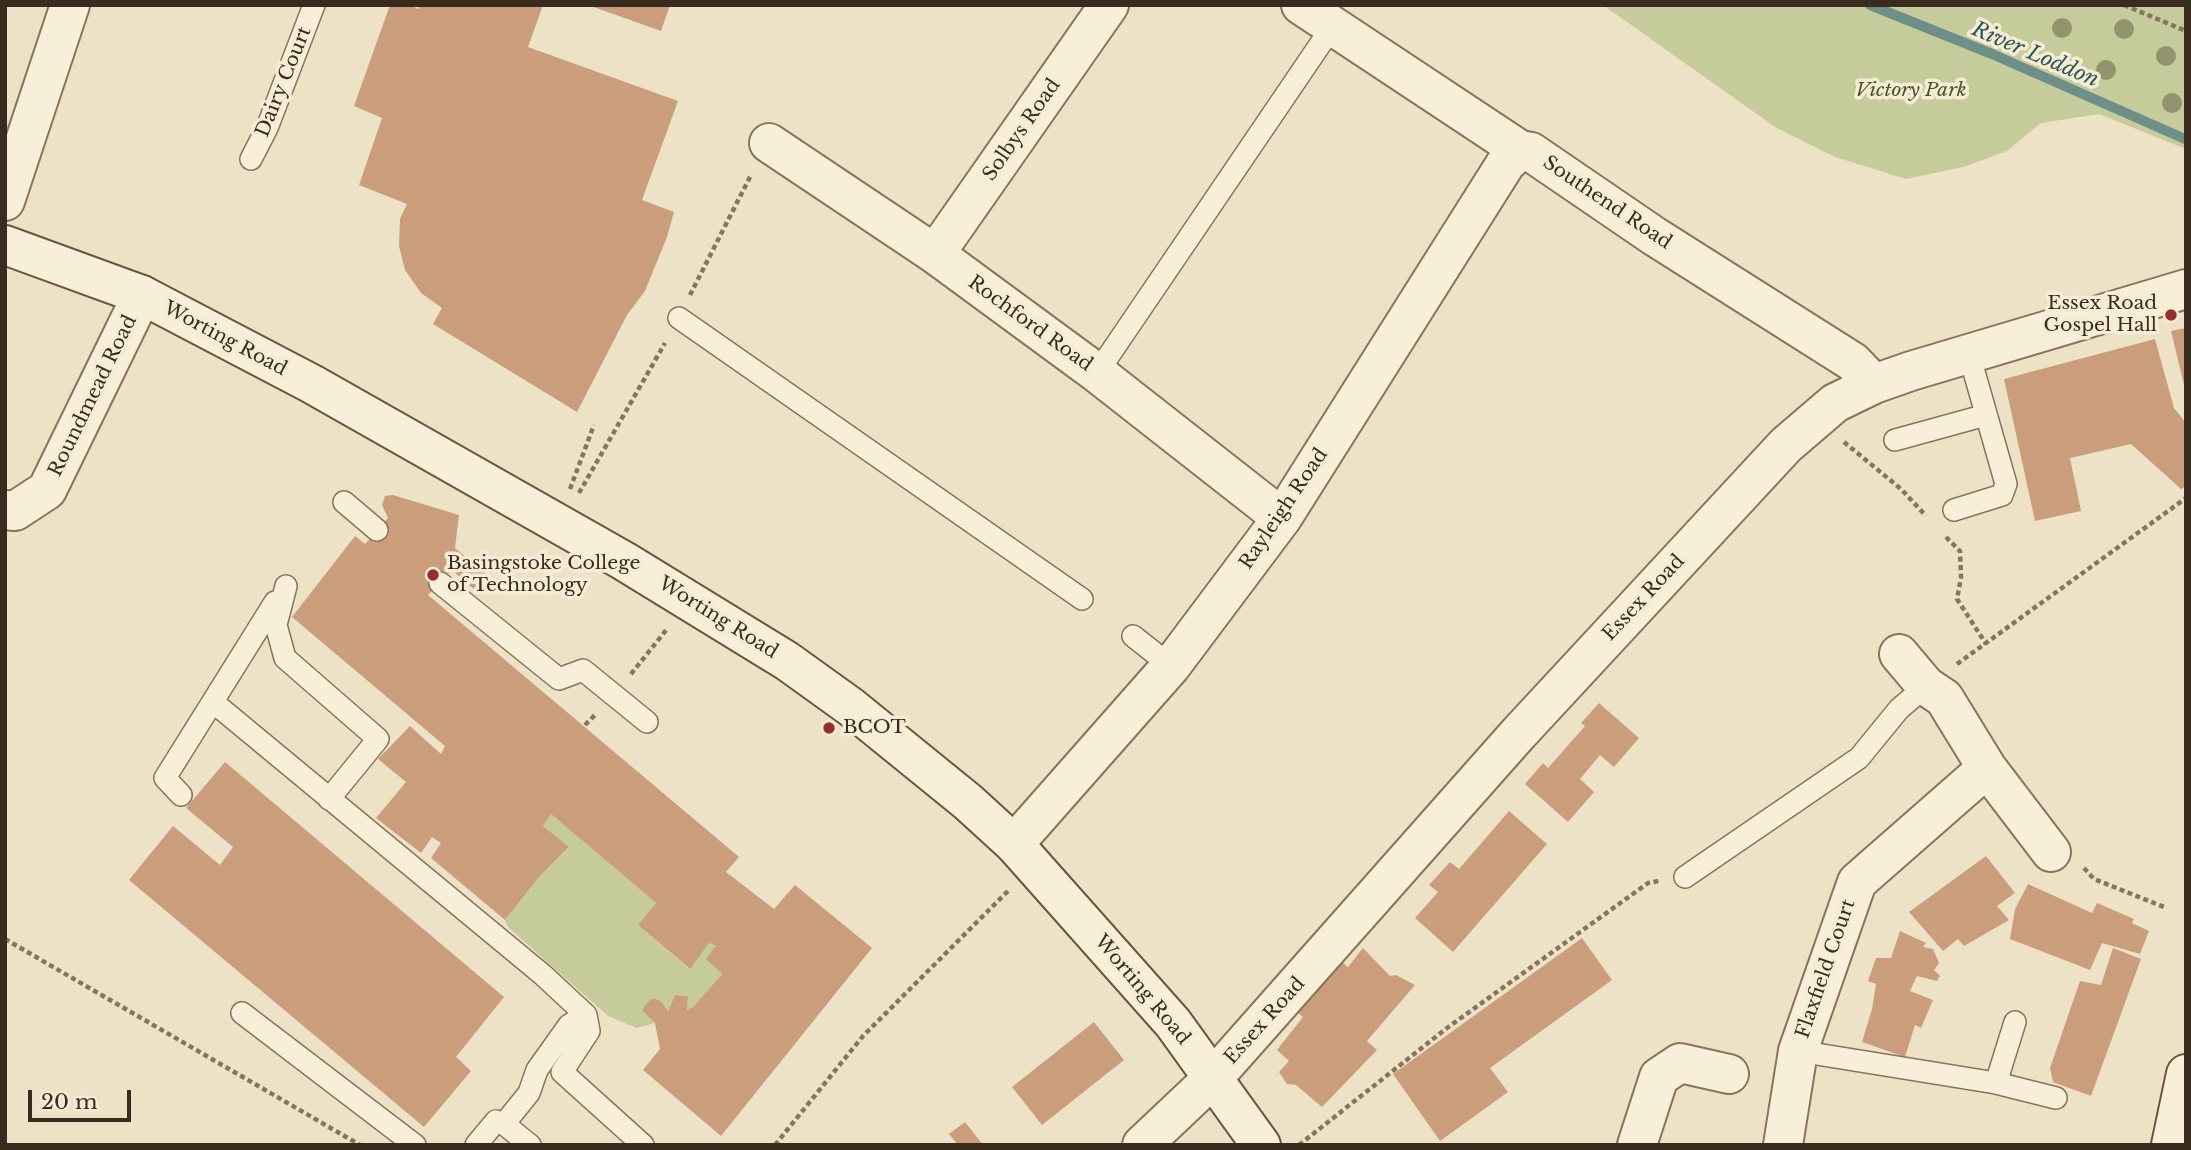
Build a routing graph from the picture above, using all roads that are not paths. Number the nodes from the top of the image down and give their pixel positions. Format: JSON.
{"nodes":[{"id":1,"x":70,"y":5,"type":"edge"},
{"id":2,"x":314,"y":5,"type":"edge"},
{"id":3,"x":1109,"y":5,"type":"edge"},
{"id":4,"x":1301,"y":5,"type":"edge"},
{"id":5,"x":1332,"y":27,"type":"junction"},
{"id":6,"x":769,"y":143,"type":"road end"},
{"id":7,"x":1520,"y":150,"type":"junction"},
{"id":8,"x":251,"y":159,"type":"dead end"},
{"id":9,"x":5,"y":201,"type":"edge"},
{"id":10,"x":5,"y":244,"type":"edge"},
{"id":11,"x":934,"y":254,"type":"junction"},
{"id":12,"x":2186,"y":289,"type":"edge"},
{"id":13,"x":142,"y":295,"type":"junction"},
{"id":14,"x":679,"y":318,"type":"road end"},
{"id":15,"x":1969,"y":354,"type":"junction"},
{"id":16,"x":1097,"y":373,"type":"junction"},
{"id":17,"x":1874,"y":384,"type":"junction"},
{"id":18,"x":1986,"y":415,"type":"junction"},
{"id":19,"x":1895,"y":440,"type":"dead end"},
{"id":20,"x":344,"y":502,"type":"dead end"},
{"id":21,"x":5,"y":510,"type":"edge"},
{"id":22,"x":1954,"y":510,"type":"dead end"},
{"id":23,"x":1282,"y":518,"type":"junction"},
{"id":24,"x":377,"y":530,"type":"dead end"},
{"id":25,"x":440,"y":583,"type":"dead end"},
{"id":26,"x":1082,"y":599,"type":"dead end"},
{"id":27,"x":1133,"y":636,"type":"dead end"},
{"id":28,"x":1899,"y":654,"type":"dead end"},
{"id":29,"x":1171,"y":666,"type":"junction"},
{"id":30,"x":1941,"y":676,"type":"junction"},
{"id":31,"x":213,"y":702,"type":"junction"},
{"id":32,"x":647,"y":722,"type":"dead end"},
{"id":33,"x":1987,"y":768,"type":"junction"},
{"id":34,"x":181,"y":795,"type":"dead end"},
{"id":35,"x":329,"y":799,"type":"junction"},
{"id":36,"x":1014,"y":844,"type":"junction"},
{"id":37,"x":2051,"y":852,"type":"road end"},
{"id":38,"x":1685,"y":877,"type":"road end"},
{"id":39,"x":242,"y":1013,"type":"dead end"},
{"id":40,"x":586,"y":1015,"type":"junction"},
{"id":41,"x":2015,"y":1022,"type":"dead end"},
{"id":42,"x":1798,"y":1051,"type":"junction"},
{"id":43,"x":1729,"y":1074,"type":"dead end"},
{"id":44,"x":2186,"y":1074,"type":"edge"},
{"id":45,"x":1214,"y":1077,"type":"junction"},
{"id":46,"x":1996,"y":1083,"type":"junction"},
{"id":47,"x":2056,"y":1098,"type":"dead end"},
{"id":48,"x":505,"y":1124,"type":"junction"},
{"id":49,"x":415,"y":1145,"type":"edge"},
{"id":50,"x":476,"y":1145,"type":"edge"},
{"id":51,"x":530,"y":1145,"type":"edge"},
{"id":52,"x":643,"y":1145,"type":"edge"},
{"id":53,"x":1142,"y":1145,"type":"edge"},
{"id":54,"x":1261,"y":1145,"type":"edge"},
{"id":55,"x":1637,"y":1145,"type":"edge"},
{"id":56,"x":1783,"y":1145,"type":"edge"},
{"id":57,"x":2171,"y":1145,"type":"edge"}],
"edges":[{"from":1,"to":9,"type":"street"},
{"from":2,"to":8,"type":"lane","name":"Dairy Court"},
{"from":3,"to":11,"type":"street","name":"Solbys Road"},
{"from":4,"to":5,"type":"street","name":"Southend Road"},
{"from":5,"to":7,"type":"street","name":"Southend Road"},
{"from":5,"to":16,"type":"lane"},
{"from":6,"to":11,"type":"street","name":"Rochford Road"},
{"from":7,"to":17,"type":"street","name":"Southend Road"},
{"from":7,"to":23,"type":"street","name":"Rayleigh Road"},
{"from":10,"to":13,"type":"street","name":"Worting Road"},
{"from":11,"to":16,"type":"street","name":"Rochford Road"},
{"from":12,"to":15,"type":"street","name":"Essex Road"},
{"from":13,"to":21,"type":"street","name":"Roundmead Road"},
{"from":13,"to":36,"type":"street","name":"Worting Road"},
{"from":14,"to":26,"type":"lane"},
{"from":15,"to":17,"type":"street","name":"Essex Road"},
{"from":15,"to":18,"type":"lane"},
{"from":16,"to":23,"type":"street","name":"Rochford Road"},
{"from":17,"to":45,"type":"street","name":"Essex Road"},
{"from":18,"to":19,"type":"lane"},
{"from":18,"to":22,"type":"lane"},
{"from":20,"to":24,"type":"lane"},
{"from":23,"to":29,"type":"street","name":"Rayleigh Road"},
{"from":25,"to":32,"type":"lane"},
{"from":27,"to":29,"type":"lane"},
{"from":28,"to":30,"type":"street"},
{"from":29,"to":36,"type":"street","name":"Rayleigh Road"},
{"from":30,"to":33,"type":"street"},
{"from":30,"to":38,"type":"lane"},
{"from":31,"to":34,"type":"lane"},
{"from":31,"to":35,"type":"lane"},
{"from":31,"to":35,"type":"lane"},
{"from":33,"to":37,"type":"street"},
{"from":33,"to":42,"type":"street","name":"Flaxfield Court"},
{"from":35,"to":40,"type":"lane"},
{"from":36,"to":45,"type":"street","name":"Worting Road"},
{"from":39,"to":49,"type":"lane"},
{"from":40,"to":48,"type":"lane"},
{"from":40,"to":52,"type":"lane"},
{"from":41,"to":46,"type":"lane"},
{"from":42,"to":46,"type":"lane"},
{"from":42,"to":56,"type":"street","name":"Flaxfield Court"},
{"from":43,"to":55,"type":"street"},
{"from":44,"to":57,"type":"street"},
{"from":45,"to":53,"type":"street","name":"Essex Road"},
{"from":45,"to":54,"type":"street","name":"Worting Road"},
{"from":46,"to":47,"type":"lane"},
{"from":48,"to":50,"type":"lane"},
{"from":48,"to":51,"type":"lane"}]}
